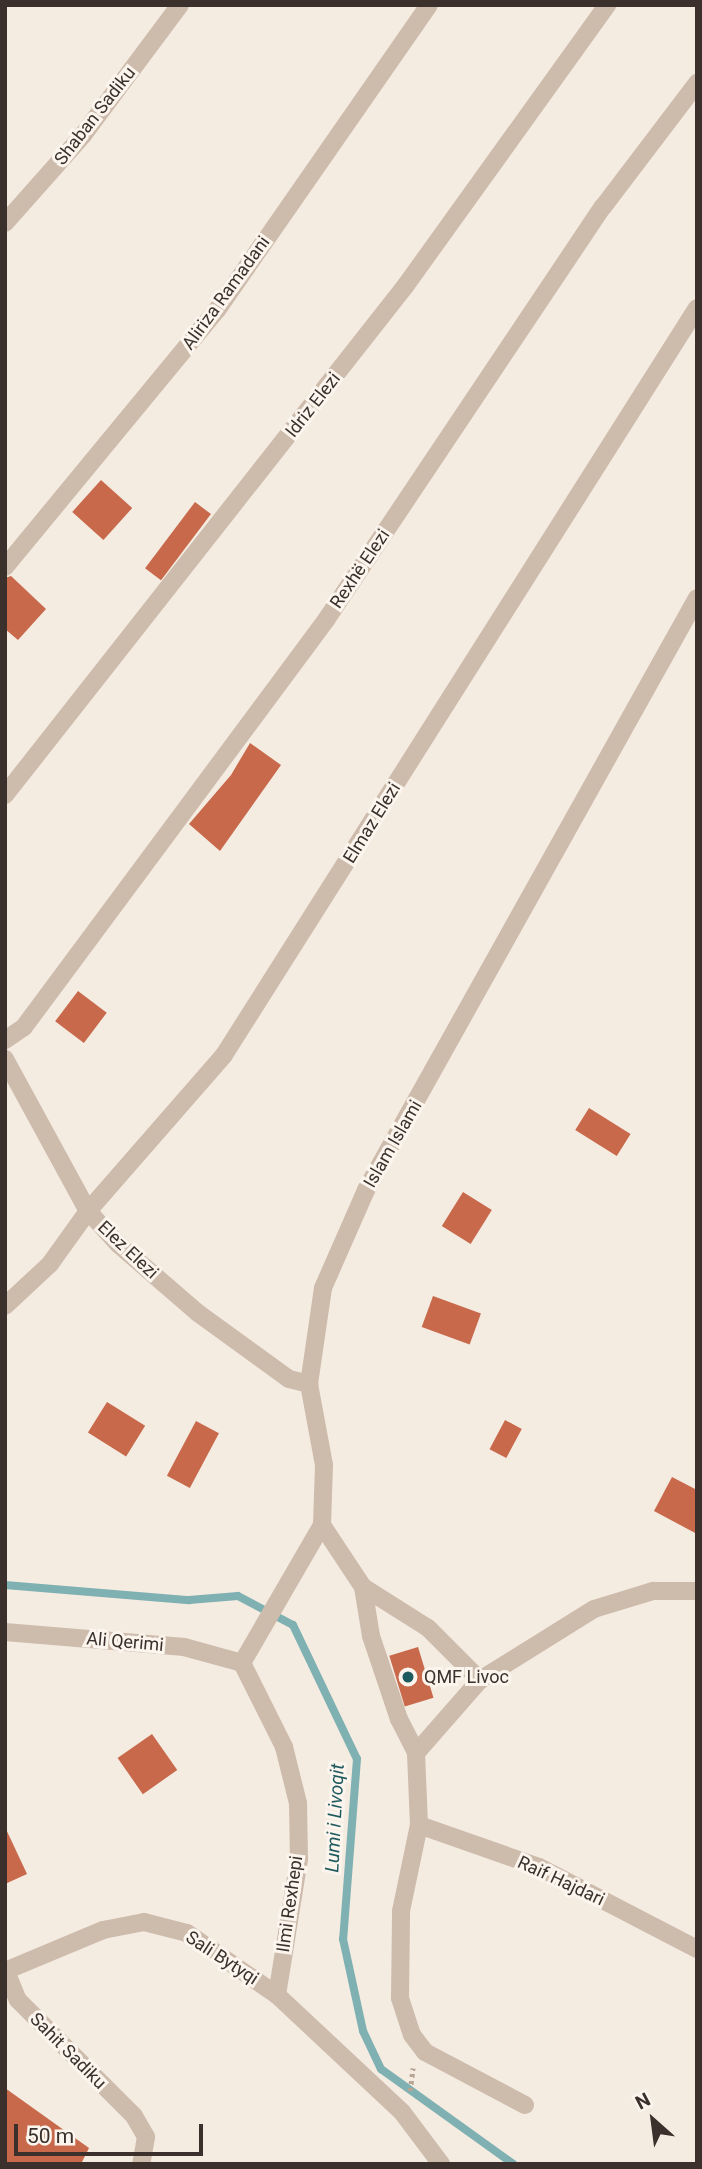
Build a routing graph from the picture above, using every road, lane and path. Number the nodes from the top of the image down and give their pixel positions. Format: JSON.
{"nodes":[{"id":1,"x":180,"y":5,"type":"edge"},
{"id":2,"x":429,"y":5,"type":"edge"},
{"id":3,"x":607,"y":5,"type":"edge"},
{"id":4,"x":697,"y":83,"type":"edge"},
{"id":5,"x":5,"y":223,"type":"edge"},
{"id":6,"x":697,"y":308,"type":"edge"},
{"id":7,"x":5,"y":567,"type":"edge"},
{"id":8,"x":697,"y":598,"type":"edge"},
{"id":9,"x":5,"y":795,"type":"edge"},
{"id":10,"x":5,"y":1040,"type":"edge"},
{"id":11,"x":5,"y":1059,"type":"edge"},
{"id":12,"x":88,"y":1211,"type":"junction"},
{"id":13,"x":5,"y":1306,"type":"edge"},
{"id":14,"x":309,"y":1384,"type":"junction"},
{"id":15,"x":322,"y":1525,"type":"junction"},
{"id":16,"x":363,"y":1587,"type":"junction"},
{"id":17,"x":697,"y":1591,"type":"edge"},
{"id":18,"x":5,"y":1632,"type":"edge"},
{"id":19,"x":242,"y":1663,"type":"junction"},
{"id":20,"x":480,"y":1680,"type":"junction"},
{"id":21,"x":416,"y":1753,"type":"junction"},
{"id":22,"x":419,"y":1825,"type":"junction"},
{"id":23,"x":697,"y":1949,"type":"edge"},
{"id":24,"x":6,"y":1971,"type":"edge"},
{"id":25,"x":277,"y":1995,"type":"junction"},
{"id":26,"x":414,"y":2062,"type":"dead end"},
{"id":27,"x":409,"y":2104,"type":"dead end"},
{"id":28,"x":525,"y":2105,"type":"dead end"},
{"id":29,"x":141,"y":2164,"type":"edge"},
{"id":30,"x":441,"y":2164,"type":"edge"}],
"edges":[{"from":1,"to":5,"type":"street","name":"Shaban Sadiku"},
{"from":2,"to":7,"type":"street","name":"Aliriza Ramadani"},
{"from":3,"to":9,"type":"street","name":"Idriz Elezi"},
{"from":4,"to":10,"type":"street","name":"Rexhë Elezi"},
{"from":6,"to":12,"type":"street","name":"Elmaz Elezi"},
{"from":8,"to":14,"type":"street","name":"Islam Islami"},
{"from":11,"to":12,"type":"street","name":"Elez Elezi"},
{"from":12,"to":13,"type":"street","name":"Elmaz Elezi"},
{"from":12,"to":14,"type":"street","name":"Elez Elezi"},
{"from":14,"to":15,"type":"street","name":"Islam Islami"},
{"from":15,"to":16,"type":"street"},
{"from":15,"to":19,"type":"street"},
{"from":16,"to":20,"type":"street"},
{"from":16,"to":21,"type":"street"},
{"from":17,"to":20,"type":"street"},
{"from":18,"to":19,"type":"street","name":"Ali Qerimi"},
{"from":19,"to":25,"type":"street","name":"Ilmi Rexhepi"},
{"from":20,"to":21,"type":"street"},
{"from":21,"to":22,"type":"street"},
{"from":22,"to":23,"type":"street","name":"Raif Hajdari"},
{"from":22,"to":28,"type":"street"},
{"from":24,"to":25,"type":"street","name":"Sali Bytyqi"},
{"from":24,"to":29,"type":"street","name":"Sahit Sadiku"},
{"from":25,"to":30,"type":"street"},
{"from":26,"to":27,"type":"path"}]}
